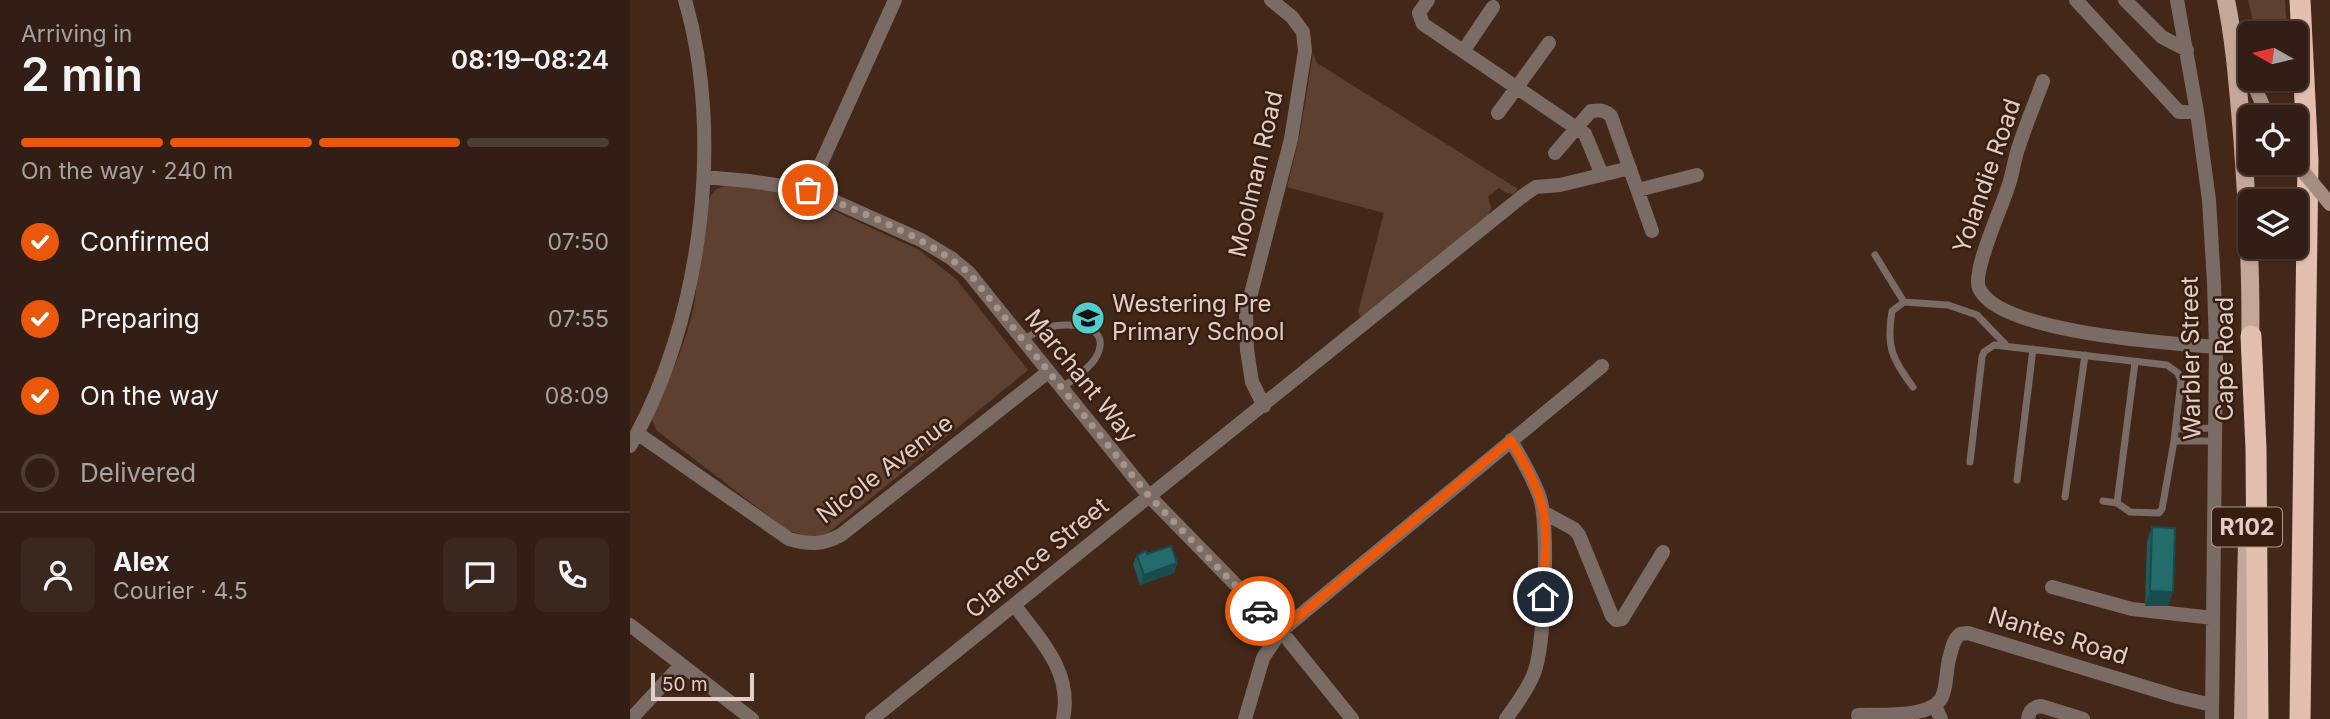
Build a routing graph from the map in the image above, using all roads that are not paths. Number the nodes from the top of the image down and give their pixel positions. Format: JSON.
{"nodes":[{"id":1,"x":685,"y":0,"type":"edge"},
{"id":2,"x":895,"y":0,"type":"edge"},
{"id":3,"x":1272,"y":0,"type":"edge"},
{"id":4,"x":1428,"y":0,"type":"edge"},
{"id":5,"x":2076,"y":0,"type":"edge"},
{"id":6,"x":2125,"y":0,"type":"edge"},
{"id":7,"x":2177,"y":0,"type":"edge"},
{"id":8,"x":2300,"y":0,"type":"edge"},
{"id":9,"x":1493,"y":7,"type":"dead end"},
{"id":10,"x":2228,"y":8,"type":"edge"},
{"id":11,"x":1549,"y":43,"type":"dead end"},
{"id":12,"x":1464,"y":50,"type":"junction"},
{"id":13,"x":2187,"y":50,"type":"junction"},
{"id":14,"x":2043,"y":81,"type":"dead end"},
{"id":15,"x":1517,"y":86,"type":"junction"},
{"id":16,"x":2262,"y":105,"type":"edge"},
{"id":17,"x":2197,"y":112,"type":"junction"},
{"id":18,"x":1498,"y":113,"type":"dead end"},
{"id":19,"x":1578,"y":128,"type":"junction"},
{"id":20,"x":1555,"y":153,"type":"dead end"},
{"id":21,"x":1630,"y":168,"type":"junction"},
{"id":22,"x":1602,"y":174,"type":"junction"},
{"id":23,"x":1697,"y":175,"type":"dead end"},
{"id":24,"x":2306,"y":175,"type":"edge"},
{"id":25,"x":704,"y":177,"type":"junction"},
{"id":26,"x":808,"y":190,"type":"junction"},
{"id":27,"x":1638,"y":190,"type":"junction"},
{"id":28,"x":2330,"y":204,"type":"edge"},
{"id":29,"x":1652,"y":231,"type":"dead end"},
{"id":30,"x":1875,"y":255,"type":"dead end"},
{"id":31,"x":1904,"y":302,"type":"junction"},
{"id":32,"x":2251,"y":336,"type":"junction"},
{"id":33,"x":1023,"y":340,"type":"junction"},
{"id":34,"x":2005,"y":344,"type":"junction"},
{"id":35,"x":2216,"y":347,"type":"junction"},
{"id":36,"x":2033,"y":349,"type":"junction"},
{"id":37,"x":2085,"y":355,"type":"junction"},
{"id":38,"x":2134,"y":362,"type":"junction"},
{"id":39,"x":1602,"y":366,"type":"dead end"},
{"id":40,"x":1048,"y":372,"type":"junction"},
{"id":41,"x":1913,"y":387,"type":"dead end"},
{"id":42,"x":1061,"y":388,"type":"junction"},
{"id":43,"x":1264,"y":406,"type":"junction"},
{"id":44,"x":2176,"y":429,"type":"junction"},
{"id":45,"x":2215,"y":435,"type":"junction"},
{"id":46,"x":634,"y":440,"type":"edge"},
{"id":47,"x":1511,"y":440,"type":"junction"},
{"id":48,"x":2174,"y":441,"type":"junction"},
{"id":49,"x":1969,"y":462,"type":"dead end"},
{"id":50,"x":2018,"y":480,"type":"dead end"},
{"id":51,"x":1149,"y":496,"type":"junction"},
{"id":52,"x":2065,"y":497,"type":"dead end"},
{"id":53,"x":2104,"y":501,"type":"dead end"},
{"id":54,"x":2118,"y":503,"type":"junction"},
{"id":55,"x":1543,"y":512,"type":"junction"},
{"id":56,"x":1663,"y":552,"type":"dead end"},
{"id":57,"x":2052,"y":587,"type":"dead end"},
{"id":58,"x":1015,"y":607,"type":"junction"},
{"id":59,"x":2213,"y":618,"type":"junction"},
{"id":60,"x":630,"y":625,"type":"edge"},
{"id":61,"x":1281,"y":631,"type":"junction"},
{"id":62,"x":681,"y":665,"type":"junction"},
{"id":63,"x":1938,"y":712,"type":"edge"},
{"id":64,"x":2212,"y":712,"type":"edge"},
{"id":65,"x":1858,"y":715,"type":"dead end"},
{"id":66,"x":631,"y":719,"type":"edge"},
{"id":67,"x":752,"y":719,"type":"edge"},
{"id":68,"x":872,"y":719,"type":"edge"},
{"id":69,"x":1063,"y":719,"type":"edge"},
{"id":70,"x":1245,"y":719,"type":"edge"},
{"id":71,"x":1352,"y":719,"type":"edge"},
{"id":72,"x":1506,"y":719,"type":"edge"},
{"id":73,"x":2028,"y":719,"type":"edge"},
{"id":74,"x":2082,"y":719,"type":"edge"},
{"id":75,"x":2244,"y":719,"type":"edge"},
{"id":76,"x":2258,"y":719,"type":"edge"},
{"id":77,"x":2300,"y":719,"type":"edge"}],
"edges":[{"from":1,"to":25,"type":"street"},
{"from":2,"to":26,"type":"street"},
{"from":3,"to":43,"type":"street","name":"Moolman Road"},
{"from":4,"to":12,"type":"street"},
{"from":5,"to":17,"type":"street"},
{"from":6,"to":13,"type":"street"},
{"from":7,"to":13,"type":"street","name":"Warbler Street"},
{"from":8,"to":77,"type":"highway"},
{"from":9,"to":12,"type":"street"},
{"from":10,"to":16,"type":"main road"},
{"from":10,"to":32,"type":"main road","name":"Cape Road","number":"R102"},
{"from":11,"to":15,"type":"street"},
{"from":12,"to":15,"type":"street"},
{"from":13,"to":17,"type":"street","name":"Warbler Street"},
{"from":14,"to":35,"type":"street","name":"Yolandie Road"},
{"from":15,"to":18,"type":"street"},
{"from":15,"to":19,"type":"street"},
{"from":17,"to":35,"type":"street","name":"Warbler Street"},
{"from":19,"to":20,"type":"street"},
{"from":19,"to":21,"type":"street"},
{"from":19,"to":22,"type":"street"},
{"from":21,"to":22,"type":"street"},
{"from":21,"to":27,"type":"street"},
{"from":22,"to":43,"type":"street","name":"Clarence Street"},
{"from":23,"to":27,"type":"street"},
{"from":24,"to":28,"type":"main road","bridge":true},
{"from":25,"to":26,"type":"street","name":"Marchant Way"},
{"from":25,"to":46,"type":"street"},
{"from":26,"to":33,"type":"street","name":"Marchant Way"},
{"from":27,"to":29,"type":"street"},
{"from":30,"to":31,"type":"lane"},
{"from":31,"to":34,"type":"lane"},
{"from":31,"to":41,"type":"lane"},
{"from":32,"to":75,"type":"main road","name":"Cape Road","number":"R102"},
{"from":32,"to":76,"type":"highway"},
{"from":33,"to":40,"type":"street","name":"Marchant Way"},
{"from":33,"to":42,"type":"lane"},
{"from":34,"to":36,"type":"lane"},
{"from":34,"to":49,"type":"lane"},
{"from":35,"to":45,"type":"street","name":"Warbler Street"},
{"from":36,"to":37,"type":"lane"},
{"from":36,"to":50,"type":"lane"},
{"from":37,"to":38,"type":"lane"},
{"from":37,"to":52,"type":"lane"},
{"from":38,"to":44,"type":"lane"},
{"from":38,"to":54,"type":"lane"},
{"from":39,"to":47,"type":"street"},
{"from":40,"to":42,"type":"street","name":"Marchant Way"},
{"from":40,"to":46,"type":"street","name":"Nicole Avenue"},
{"from":42,"to":51,"type":"street","name":"Marchant Way"},
{"from":43,"to":51,"type":"street","name":"Clarence Street"},
{"from":44,"to":45,"type":"lane"},
{"from":44,"to":48,"type":"lane"},
{"from":45,"to":48,"type":"lane"},
{"from":45,"to":59,"type":"street","name":"Warbler Street"},
{"from":47,"to":55,"type":"street"},
{"from":47,"to":61,"type":"street"},
{"from":48,"to":54,"type":"lane"},
{"from":51,"to":58,"type":"street","name":"Clarence Street"},
{"from":51,"to":61,"type":"street","name":"Marchant Way"},
{"from":53,"to":54,"type":"lane"},
{"from":55,"to":56,"type":"street"},
{"from":55,"to":72,"type":"street"},
{"from":57,"to":59,"type":"street"},
{"from":58,"to":68,"type":"street","name":"Clarence Street"},
{"from":58,"to":69,"type":"street"},
{"from":59,"to":64,"type":"street","name":"Warbler Street"},
{"from":60,"to":62,"type":"street"},
{"from":61,"to":70,"type":"street"},
{"from":61,"to":71,"type":"street","name":"Marchant Way"},
{"from":62,"to":66,"type":"street"},
{"from":62,"to":67,"type":"street"},
{"from":63,"to":64,"type":"street","name":"Nantes Road"},
{"from":63,"to":65,"type":"street","name":"Nantes Road"},
{"from":73,"to":74,"type":"street"}]}
